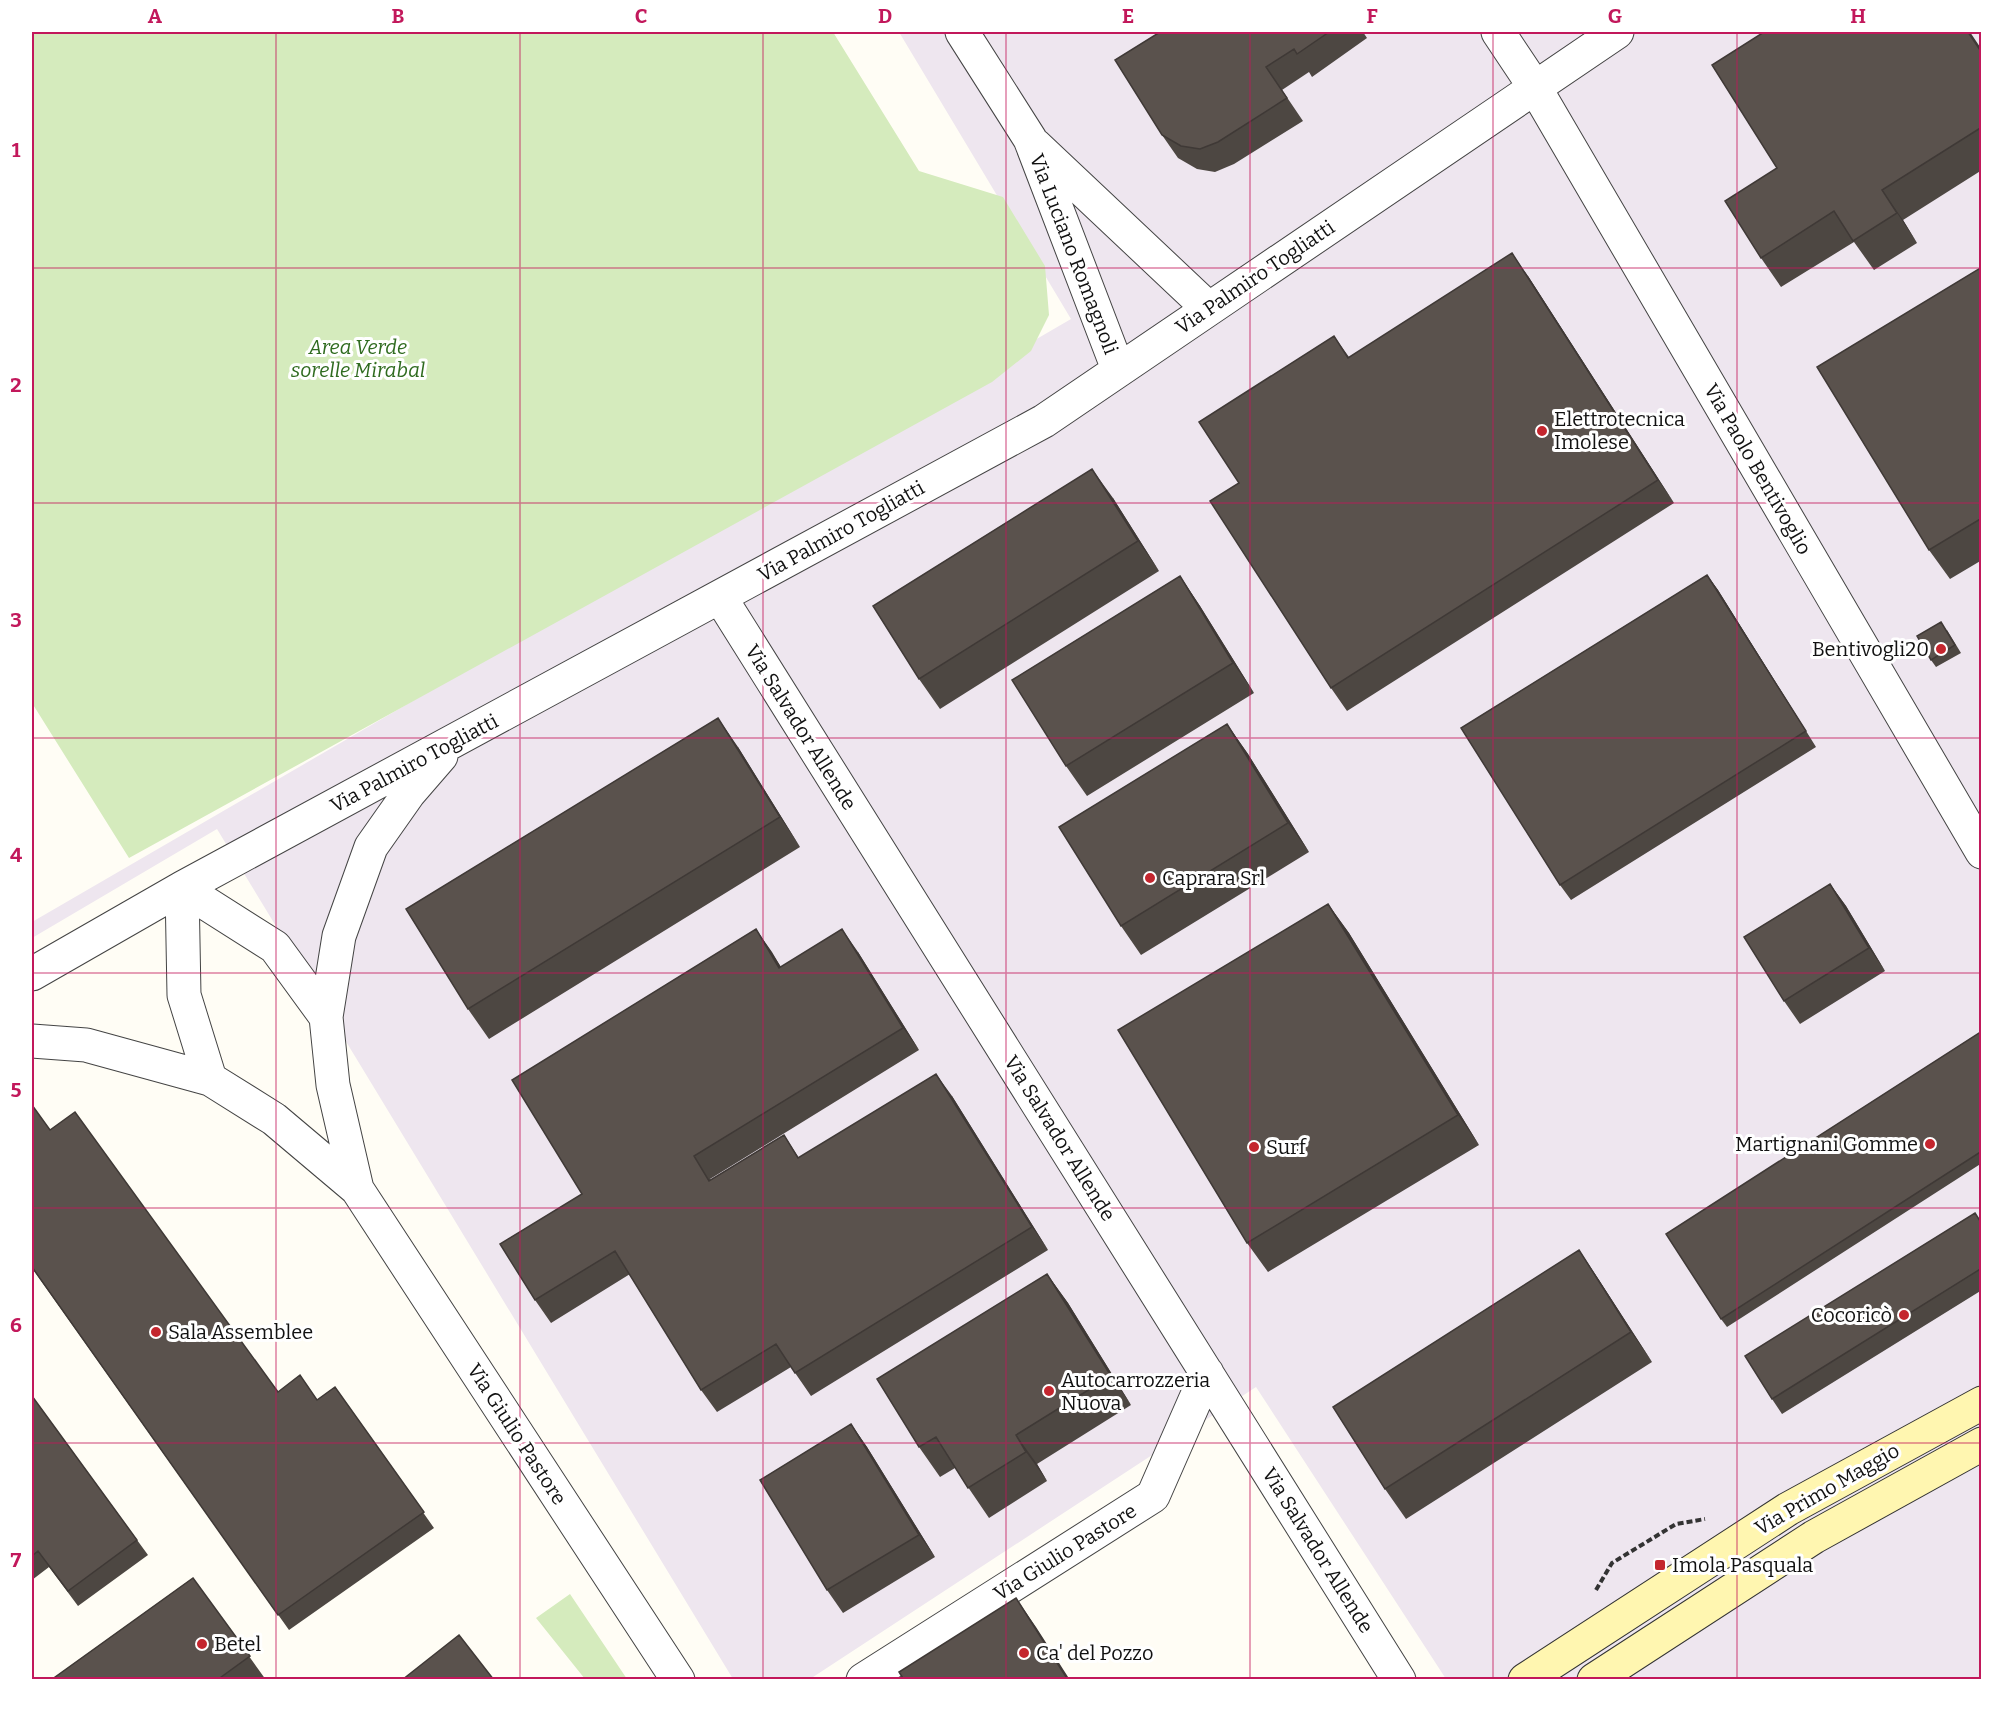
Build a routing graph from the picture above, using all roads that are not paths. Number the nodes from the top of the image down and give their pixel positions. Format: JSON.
{"nodes":[{"id":1,"x":962,"y":32,"type":"edge"},
{"id":2,"x":1498,"y":32,"type":"edge"},
{"id":3,"x":1617,"y":32,"type":"edge"},
{"id":4,"x":1534,"y":86,"type":"junction"},
{"id":5,"x":1030,"y":139,"type":"junction"},
{"id":6,"x":1209,"y":309,"type":"junction"},
{"id":7,"x":1118,"y":369,"type":"junction"},
{"id":8,"x":720,"y":597,"type":"junction"},
{"id":9,"x":452,"y":743,"type":"junction"},
{"id":10,"x":1982,"y":852,"type":"edge"},
{"id":11,"x":183,"y":888,"type":"junction"},
{"id":12,"x":32,"y":974,"type":"edge"},
{"id":13,"x":326,"y":1017,"type":"junction"},
{"id":14,"x":32,"y":1041,"type":"edge"},
{"id":15,"x":210,"y":1079,"type":"junction"},
{"id":16,"x":357,"y":1189,"type":"junction"},
{"id":17,"x":1207,"y":1372,"type":"junction"},
{"id":18,"x":1982,"y":1403,"type":"edge"},
{"id":19,"x":1982,"y":1444,"type":"edge"},
{"id":20,"x":678,"y":1680,"type":"edge"},
{"id":21,"x":862,"y":1680,"type":"edge"},
{"id":22,"x":1399,"y":1680,"type":"edge"},
{"id":23,"x":1525,"y":1680,"type":"edge"},
{"id":24,"x":1594,"y":1680,"type":"edge"}],
"edges":[{"from":1,"to":5,"type":"street","name":"Via Luciano Romagnoli"},
{"from":2,"to":4,"type":"street","name":"Via Paolo Bentivoglio"},
{"from":3,"to":4,"type":"street","name":"Via Palmiro Togliatti"},
{"from":4,"to":6,"type":"street","name":"Via Palmiro Togliatti"},
{"from":4,"to":10,"type":"street","name":"Via Paolo Bentivoglio"},
{"from":5,"to":6,"type":"street","name":"Via Luciano Romagnoli"},
{"from":5,"to":7,"type":"street","name":"Via Luciano Romagnoli"},
{"from":6,"to":7,"type":"street","name":"Via Palmiro Togliatti"},
{"from":7,"to":8,"type":"street","name":"Via Palmiro Togliatti"},
{"from":8,"to":9,"type":"street","name":"Via Palmiro Togliatti"},
{"from":8,"to":17,"type":"street","name":"Via Salvador Allende"},
{"from":9,"to":11,"type":"street","name":"Via Palmiro Togliatti"},
{"from":9,"to":13,"type":"street","name":"Via Giulio Pastore"},
{"from":11,"to":12,"type":"street","name":"Via Palmiro Togliatti"},
{"from":11,"to":13,"type":"street"},
{"from":11,"to":15,"type":"street"},
{"from":13,"to":16,"type":"street","name":"Via Giulio Pastore"},
{"from":14,"to":15,"type":"street","name":"Via Giulio Pastore"},
{"from":15,"to":16,"type":"street","name":"Via Giulio Pastore"},
{"from":16,"to":20,"type":"street","name":"Via Giulio Pastore"},
{"from":17,"to":21,"type":"street","name":"Via Giulio Pastore"},
{"from":17,"to":22,"type":"street","name":"Via Salvador Allende"},
{"from":18,"to":23,"type":"street","name":"Via Primo Maggio"},
{"from":19,"to":24,"type":"street","name":"Via Primo Maggio"}]}
